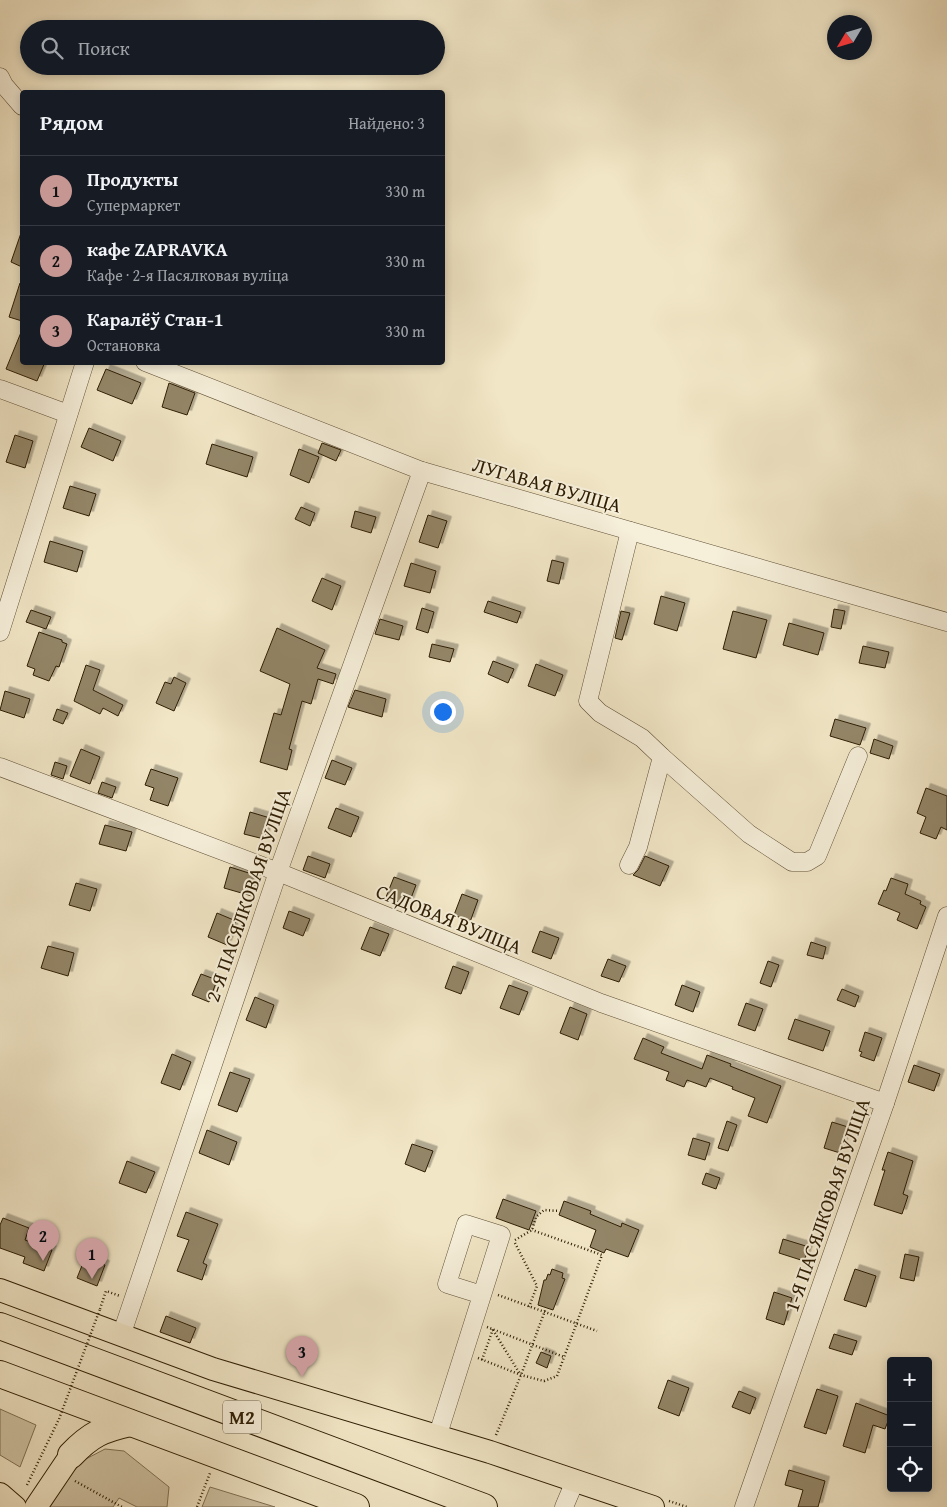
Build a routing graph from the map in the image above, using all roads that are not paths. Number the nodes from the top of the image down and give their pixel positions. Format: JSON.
{"nodes":[{"id":1,"x":0,"y":78,"type":"edge"},
{"id":2,"x":20,"y":104,"type":"edge"},
{"id":3,"x":84,"y":365,"type":"edge"},
{"id":4,"x":153,"y":365,"type":"edge"},
{"id":5,"x":0,"y":388,"type":"edge"},
{"id":6,"x":68,"y":414,"type":"junction"},
{"id":7,"x":422,"y":472,"type":"junction"},
{"id":8,"x":630,"y":531,"type":"junction"},
{"id":9,"x":947,"y":622,"type":"edge"},
{"id":10,"x":0,"y":632,"type":"edge"},
{"id":11,"x":858,"y":756,"type":"dead end"},
{"id":12,"x":662,"y":758,"type":"junction"},
{"id":13,"x":0,"y":767,"type":"edge"},
{"id":14,"x":629,"y":865,"type":"dead end"},
{"id":15,"x":278,"y":872,"type":"junction"},
{"id":16,"x":947,"y":916,"type":"edge"},
{"id":17,"x":885,"y":1103,"type":"junction"},
{"id":18,"x":0,"y":1290,"type":"edge"},
{"id":19,"x":489,"y":1295,"type":"road end"},
{"id":20,"x":0,"y":1326,"type":"edge"},
{"id":21,"x":121,"y":1336,"type":"junction"},
{"id":22,"x":0,"y":1374,"type":"edge"},
{"id":23,"x":58,"y":1407,"type":"junction"},
{"id":24,"x":130,"y":1423,"type":"junction"},
{"id":25,"x":437,"y":1436,"type":"junction"},
{"id":26,"x":66,"y":1463,"type":"junction"},
{"id":27,"x":575,"y":1480,"type":"junction"},
{"id":28,"x":0,"y":1494,"type":"edge"},
{"id":29,"x":25,"y":1501,"type":"edge"},
{"id":30,"x":356,"y":1507,"type":"edge"},
{"id":31,"x":484,"y":1507,"type":"edge"},
{"id":32,"x":564,"y":1507,"type":"edge"},
{"id":33,"x":653,"y":1507,"type":"edge"},
{"id":34,"x":744,"y":1507,"type":"edge"}],
"edges":[{"from":1,"to":2,"type":"street"},
{"from":3,"to":6,"type":"street"},
{"from":4,"to":7,"type":"street","name":"ЛУГАВАЯ ВУЛІЦА"},
{"from":5,"to":6,"type":"street"},
{"from":6,"to":10,"type":"street"},
{"from":7,"to":8,"type":"street","name":"ЛУГАВАЯ ВУЛІЦА"},
{"from":7,"to":15,"type":"street","name":"2-Я ПАСЯЛКОВАЯ ВУЛІЦА"},
{"from":8,"to":9,"type":"street","name":"ЛУГАВАЯ ВУЛІЦА"},
{"from":8,"to":12,"type":"street"},
{"from":11,"to":12,"type":"street"},
{"from":12,"to":14,"type":"street"},
{"from":13,"to":15,"type":"street","name":"САДОВАЯ ВУЛІЦА"},
{"from":15,"to":17,"type":"street","name":"САДОВАЯ ВУЛІЦА"},
{"from":15,"to":21,"type":"street","name":"2-Я ПАСЯЛКОВАЯ ВУЛІЦА"},
{"from":16,"to":17,"type":"street","name":"1-Я ПАСЯЛКОВАЯ ВУЛІЦА"},
{"from":17,"to":34,"type":"street","name":"1-Я ПАСЯЛКОВАЯ ВУЛІЦА"},
{"from":18,"to":21,"type":"main road"},
{"from":19,"to":25,"type":"street"},
{"from":20,"to":31,"type":"highway","number":"М2"},
{"from":21,"to":25,"type":"main road"},
{"from":22,"to":23,"type":"highway","number":"М2"},
{"from":23,"to":24,"type":"highway","number":"М2"},
{"from":23,"to":26,"type":"highway"},
{"from":24,"to":26,"type":"highway"},
{"from":24,"to":30,"type":"highway","number":"М2"},
{"from":25,"to":27,"type":"main road"},
{"from":26,"to":29,"type":"main road"},
{"from":27,"to":32,"type":"street"},
{"from":27,"to":33,"type":"main road"},
{"from":28,"to":29,"type":"main road"}]}
